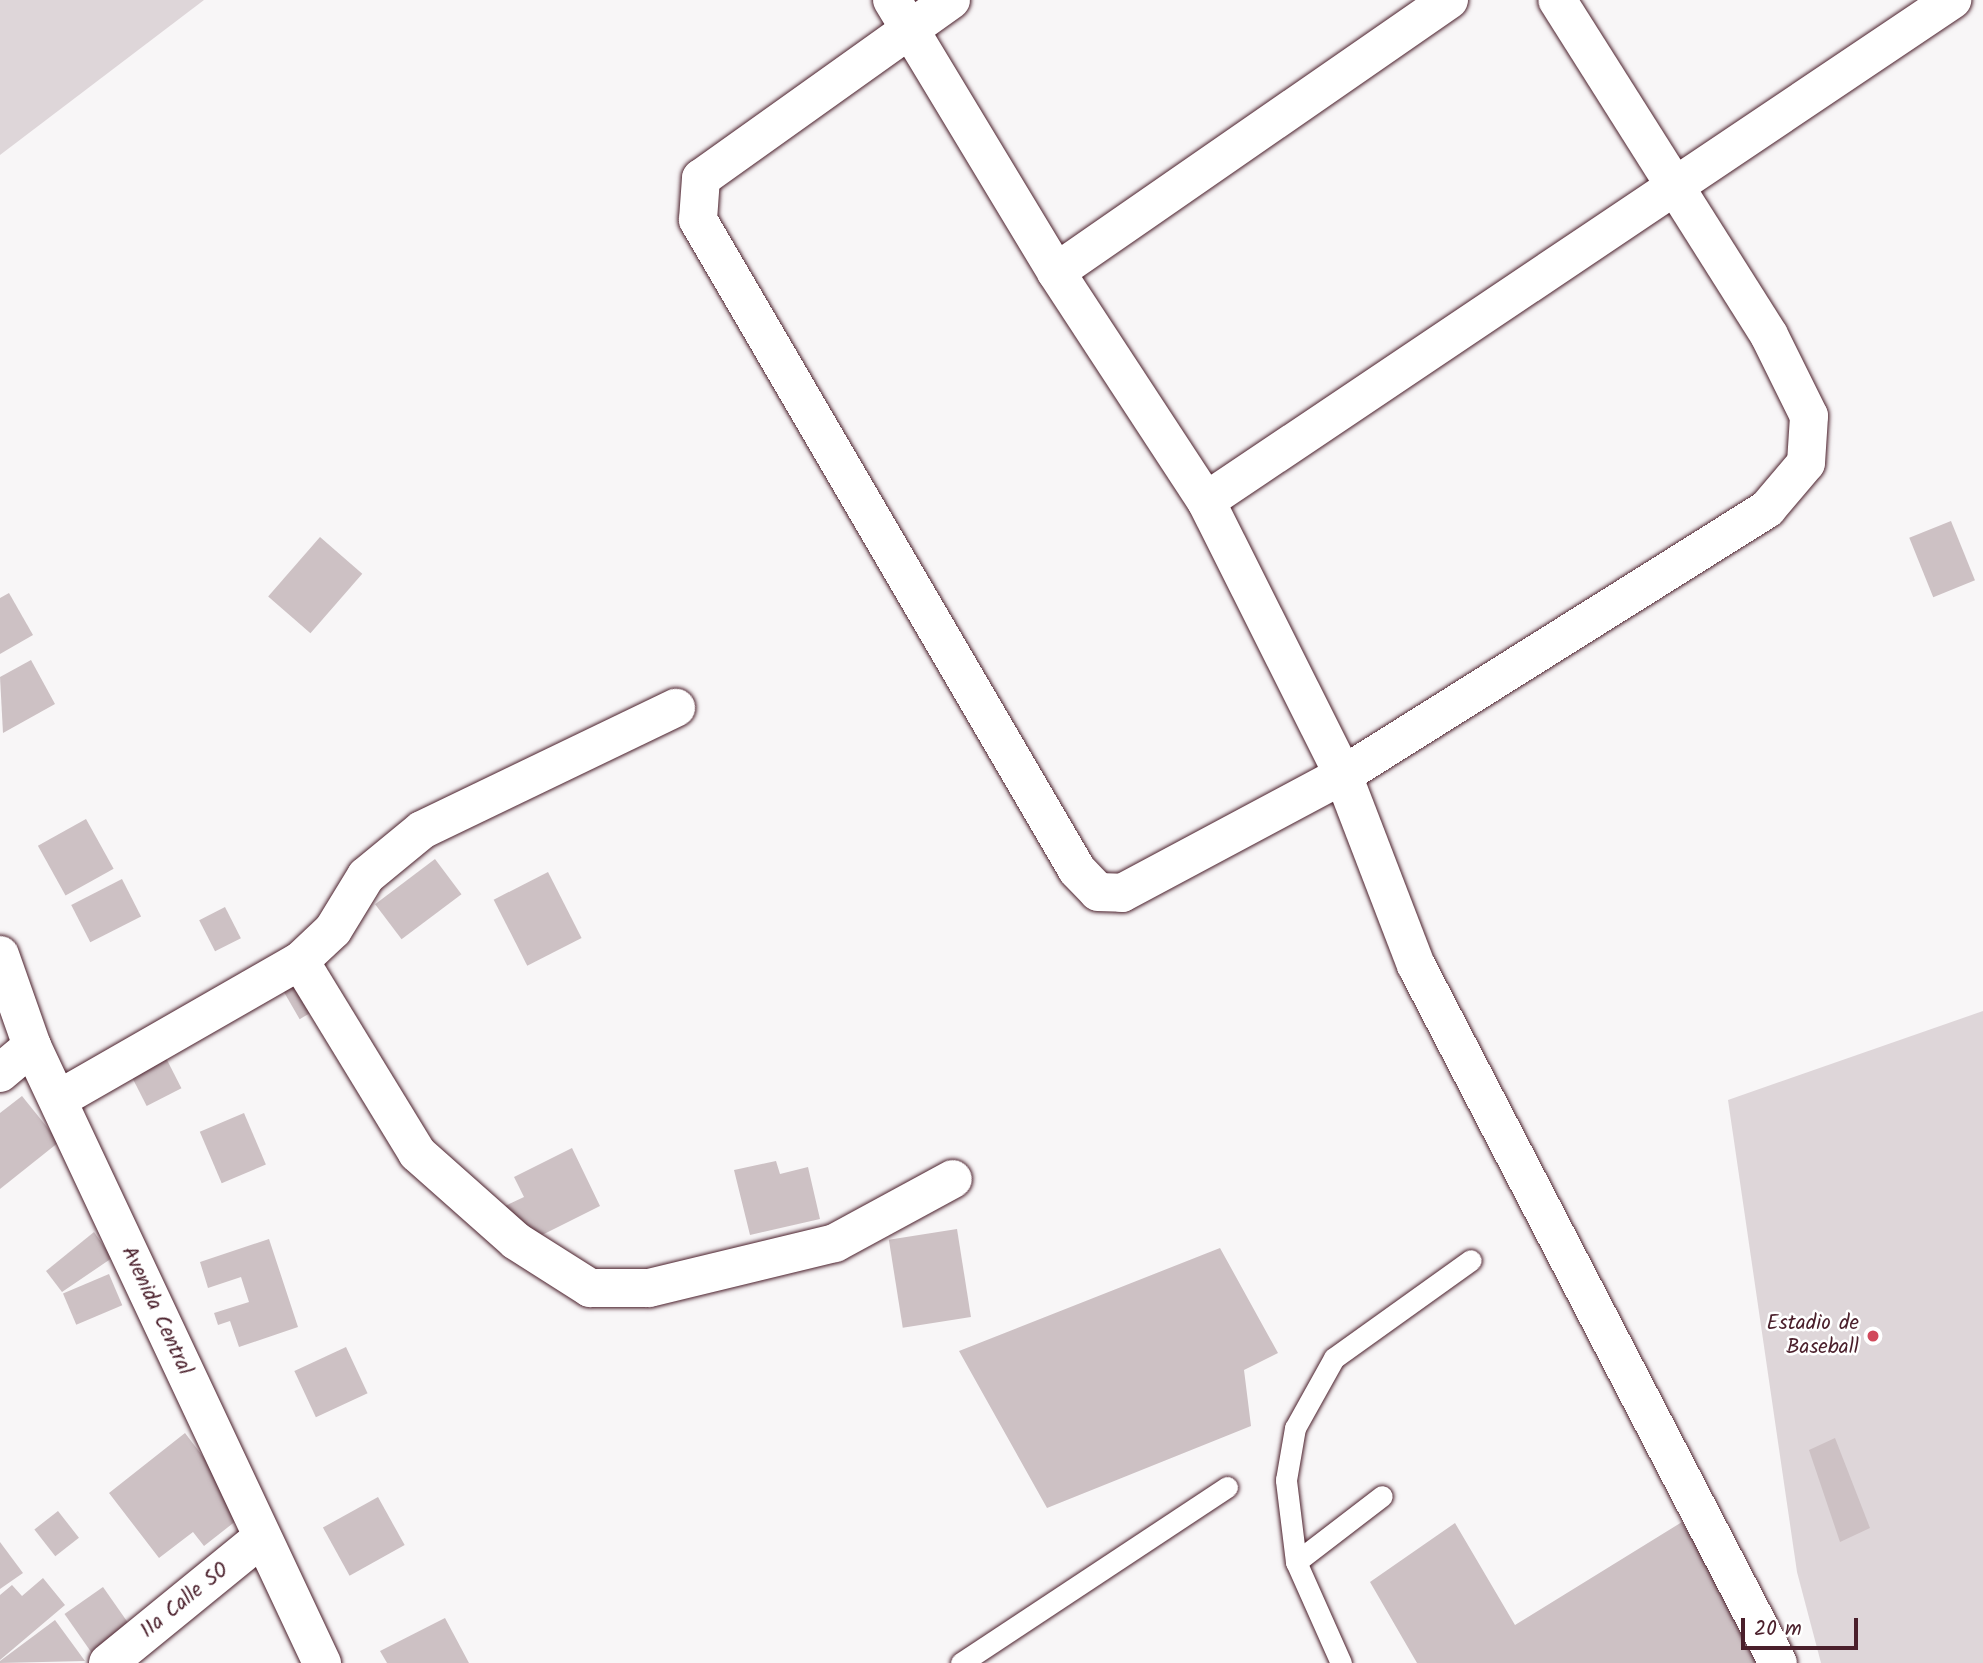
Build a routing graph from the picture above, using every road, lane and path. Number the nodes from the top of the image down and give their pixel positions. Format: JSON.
{"nodes":[{"id":1,"x":951,"y":0,"type":"edge"},
{"id":2,"x":1449,"y":0,"type":"edge"},
{"id":3,"x":1557,"y":0,"type":"edge"},
{"id":4,"x":1952,"y":0,"type":"edge"},
{"id":5,"x":901,"y":14,"type":"edge"},
{"id":6,"x":1675,"y":187,"type":"junction"},
{"id":7,"x":1056,"y":272,"type":"junction"},
{"id":8,"x":1206,"y":501,"type":"junction"},
{"id":9,"x":677,"y":708,"type":"dead end"},
{"id":10,"x":1343,"y":775,"type":"junction"},
{"id":11,"x":0,"y":955,"type":"edge"},
{"id":12,"x":300,"y":961,"type":"junction"},
{"id":13,"x":32,"y":1046,"type":"junction"},
{"id":14,"x":0,"y":1073,"type":"edge"},
{"id":15,"x":59,"y":1099,"type":"junction"},
{"id":16,"x":953,"y":1179,"type":"dead end"},
{"id":17,"x":1471,"y":1260,"type":"dead end"},
{"id":18,"x":1227,"y":1487,"type":"dead end"},
{"id":19,"x":1382,"y":1496,"type":"dead end"},
{"id":20,"x":261,"y":1538,"type":"junction"},
{"id":21,"x":1296,"y":1562,"type":"junction"},
{"id":22,"x":108,"y":1663,"type":"edge"},
{"id":23,"x":323,"y":1663,"type":"edge"},
{"id":24,"x":961,"y":1663,"type":"edge"},
{"id":25,"x":1341,"y":1663,"type":"edge"},
{"id":26,"x":1778,"y":1663,"type":"edge"}],
"edges":[{"from":1,"to":5,"type":"street"},
{"from":2,"to":7,"type":"street"},
{"from":3,"to":6,"type":"street"},
{"from":4,"to":6,"type":"street"},
{"from":5,"to":7,"type":"street"},
{"from":5,"to":10,"type":"street"},
{"from":6,"to":8,"type":"street"},
{"from":6,"to":10,"type":"street"},
{"from":7,"to":8,"type":"street"},
{"from":8,"to":10,"type":"street"},
{"from":9,"to":12,"type":"street"},
{"from":10,"to":26,"type":"street"},
{"from":11,"to":13,"type":"street","name":"Avenida Central"},
{"from":12,"to":15,"type":"street"},
{"from":12,"to":16,"type":"street"},
{"from":13,"to":14,"type":"street"},
{"from":13,"to":15,"type":"street","name":"Avenida Central"},
{"from":15,"to":20,"type":"street","name":"Avenida Central"},
{"from":17,"to":21,"type":"lane"},
{"from":18,"to":24,"type":"lane"},
{"from":19,"to":21,"type":"lane"},
{"from":20,"to":22,"type":"street","name":"11a Calle SO"},
{"from":20,"to":23,"type":"street","name":"Avenida Central"},
{"from":21,"to":25,"type":"lane"}]}
